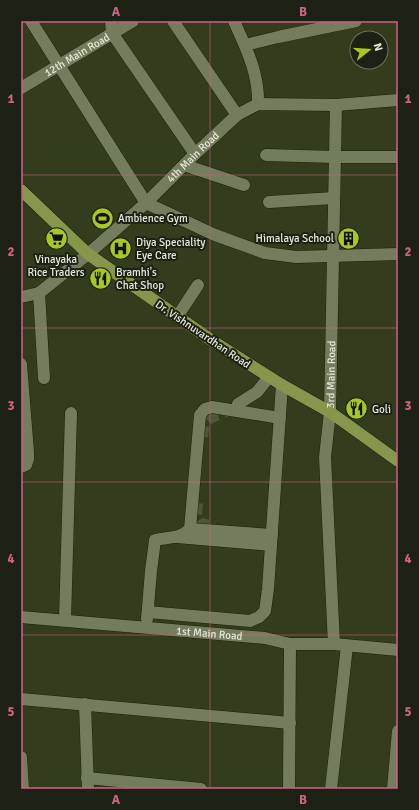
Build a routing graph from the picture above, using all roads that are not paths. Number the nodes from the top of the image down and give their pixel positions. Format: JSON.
{"nodes":[{"id":1,"x":31,"y":21,"type":"edge"},
{"id":2,"x":111,"y":21,"type":"edge"},
{"id":3,"x":133,"y":21,"type":"edge"},
{"id":4,"x":173,"y":21,"type":"edge"},
{"id":5,"x":234,"y":21,"type":"edge"},
{"id":6,"x":354,"y":21,"type":"edge"},
{"id":7,"x":112,"y":33,"type":"junction"},
{"id":8,"x":245,"y":46,"type":"junction"},
{"id":9,"x":59,"y":65,"type":"junction"},
{"id":10,"x":21,"y":88,"type":"edge"},
{"id":11,"x":398,"y":100,"type":"edge"},
{"id":12,"x":258,"y":104,"type":"junction"},
{"id":13,"x":336,"y":105,"type":"junction"},
{"id":14,"x":237,"y":115,"type":"junction"},
{"id":15,"x":195,"y":154,"type":"junction"},
{"id":16,"x":266,"y":155,"type":"dead end"},
{"id":17,"x":335,"y":158,"type":"junction"},
{"id":18,"x":398,"y":158,"type":"edge"},
{"id":19,"x":184,"y":164,"type":"junction"},
{"id":20,"x":244,"y":185,"type":"dead end"},
{"id":21,"x":21,"y":190,"type":"edge"},
{"id":22,"x":334,"y":198,"type":"junction"},
{"id":23,"x":269,"y":202,"type":"dead end"},
{"id":24,"x":146,"y":203,"type":"junction"},
{"id":25,"x":88,"y":254,"type":"junction"},
{"id":26,"x":398,"y":254,"type":"edge"},
{"id":27,"x":333,"y":256,"type":"junction"},
{"id":28,"x":198,"y":285,"type":"dead end"},
{"id":29,"x":39,"y":294,"type":"junction"},
{"id":30,"x":21,"y":297,"type":"edge"},
{"id":31,"x":176,"y":316,"type":"junction"},
{"id":32,"x":21,"y":364,"type":"edge"},
{"id":33,"x":269,"y":377,"type":"junction"},
{"id":34,"x":44,"y":378,"type":"dead end"},
{"id":35,"x":282,"y":385,"type":"junction"},
{"id":36,"x":238,"y":404,"type":"tunnel mouth"},
{"id":37,"x":330,"y":412,"type":"junction"},
{"id":38,"x":71,"y":413,"type":"dead end"},
{"id":39,"x":280,"y":418,"type":"junction"},
{"id":40,"x":398,"y":461,"type":"edge"},
{"id":41,"x":21,"y":467,"type":"edge"},
{"id":42,"x":190,"y":529,"type":"junction"},
{"id":43,"x":178,"y":536,"type":"junction"},
{"id":44,"x":271,"y":540,"type":"junction"},
{"id":45,"x":148,"y":612,"type":"junction"},
{"id":46,"x":21,"y":617,"type":"edge"},
{"id":47,"x":65,"y":620,"type":"junction"},
{"id":48,"x":147,"y":627,"type":"junction"},
{"id":49,"x":290,"y":644,"type":"junction"},
{"id":50,"x":334,"y":644,"type":"junction"},
{"id":51,"x":347,"y":646,"type":"junction"},
{"id":52,"x":398,"y":650,"type":"edge"},
{"id":53,"x":21,"y":699,"type":"edge"},
{"id":54,"x":85,"y":704,"type":"junction"},
{"id":55,"x":290,"y":722,"type":"junction"},
{"id":56,"x":398,"y":731,"type":"edge"},
{"id":57,"x":21,"y":756,"type":"edge"},
{"id":58,"x":88,"y":784,"type":"edge"},
{"id":59,"x":23,"y":789,"type":"edge"},
{"id":60,"x":201,"y":789,"type":"edge"},
{"id":61,"x":288,"y":789,"type":"edge"},
{"id":62,"x":331,"y":789,"type":"edge"},
{"id":63,"x":393,"y":789,"type":"edge"}],
"edges":[{"from":1,"to":9,"type":"street"},
{"from":2,"to":7,"type":"street"},
{"from":3,"to":7,"type":"street","name":"12th Main Road"},
{"from":4,"to":14,"type":"street"},
{"from":5,"to":8,"type":"street"},
{"from":6,"to":8,"type":"street"},
{"from":7,"to":9,"type":"street","name":"12th Main Road"},
{"from":7,"to":15,"type":"street"},
{"from":8,"to":12,"type":"street"},
{"from":9,"to":10,"type":"street","name":"12th Main Road"},
{"from":9,"to":24,"type":"street"},
{"from":11,"to":13,"type":"street","name":"4th Main Road"},
{"from":12,"to":13,"type":"street","name":"4th Main Road"},
{"from":12,"to":14,"type":"street","name":"4th Main Road"},
{"from":13,"to":17,"type":"street","name":"3rd Main Road"},
{"from":14,"to":15,"type":"street","name":"4th Main Road"},
{"from":15,"to":19,"type":"street","name":"4th Main Road"},
{"from":16,"to":17,"type":"street"},
{"from":17,"to":18,"type":"street"},
{"from":17,"to":22,"type":"street","name":"3rd Main Road"},
{"from":19,"to":20,"type":"street"},
{"from":19,"to":24,"type":"street","name":"4th Main Road"},
{"from":21,"to":25,"type":"main road","name":"Dr. Vishnuvardhan Road"},
{"from":22,"to":23,"type":"street"},
{"from":22,"to":27,"type":"street","name":"3rd Main Road"},
{"from":24,"to":25,"type":"street","name":"4th Main Road"},
{"from":24,"to":27,"type":"street"},
{"from":25,"to":29,"type":"street","name":"4th Main Road"},
{"from":25,"to":31,"type":"main road","name":"Dr. Vishnuvardhan Road"},
{"from":26,"to":27,"type":"street"},
{"from":27,"to":37,"type":"street","name":"3rd Main Road"},
{"from":28,"to":31,"type":"street"},
{"from":29,"to":30,"type":"street","name":"4th Main Road"},
{"from":29,"to":34,"type":"street"},
{"from":31,"to":33,"type":"main road","name":"Dr. Vishnuvardhan Road"},
{"from":32,"to":41,"type":"street"},
{"from":33,"to":35,"type":"main road","name":"Dr. Vishnuvardhan Road"},
{"from":33,"to":36,"type":"street"},
{"from":35,"to":37,"type":"main road","name":"Dr. Vishnuvardhan Road"},
{"from":35,"to":39,"type":"street"},
{"from":37,"to":40,"type":"main road","name":"Dr. Vishnuvardhan Road"},
{"from":37,"to":50,"type":"street","name":"3rd Main Road"},
{"from":38,"to":47,"type":"street"},
{"from":39,"to":42,"type":"street"},
{"from":39,"to":44,"type":"street"},
{"from":42,"to":43,"type":"street"},
{"from":42,"to":44,"type":"street"},
{"from":43,"to":44,"type":"street"},
{"from":43,"to":45,"type":"street"},
{"from":44,"to":45,"type":"street"},
{"from":45,"to":48,"type":"street"},
{"from":46,"to":47,"type":"street","name":"1st Main Road"},
{"from":47,"to":48,"type":"street","name":"1st Main Road"},
{"from":48,"to":49,"type":"street","name":"1st Main Road"},
{"from":49,"to":50,"type":"street","name":"1st Main Road"},
{"from":49,"to":55,"type":"street"},
{"from":50,"to":51,"type":"street","name":"1st Main Road"},
{"from":51,"to":52,"type":"street","name":"1st Main Road"},
{"from":51,"to":62,"type":"street"},
{"from":53,"to":54,"type":"street"},
{"from":54,"to":55,"type":"street"},
{"from":54,"to":58,"type":"street"},
{"from":55,"to":61,"type":"street"},
{"from":56,"to":63,"type":"street"},
{"from":57,"to":59,"type":"street"},
{"from":58,"to":60,"type":"street"}]}
